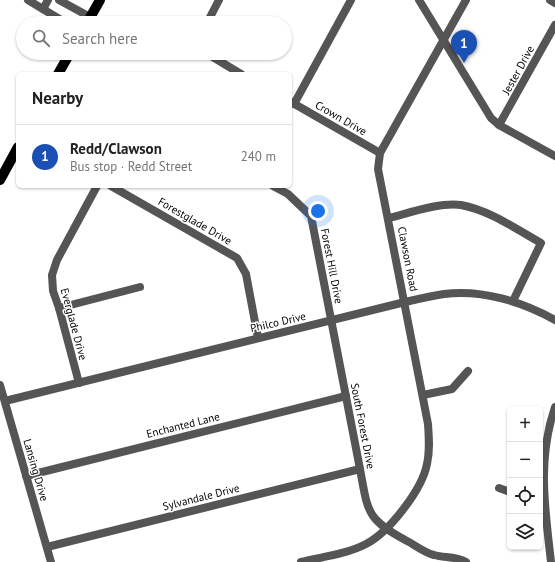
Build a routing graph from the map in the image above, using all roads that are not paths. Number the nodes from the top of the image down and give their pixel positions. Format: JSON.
{"nodes":[{"id":1,"x":28,"y":0,"type":"edge"},
{"id":2,"x":48,"y":0,"type":"edge"},
{"id":3,"x":59,"y":0,"type":"edge"},
{"id":4,"x":100,"y":0,"type":"edge"},
{"id":5,"x":219,"y":0,"type":"edge"},
{"id":6,"x":352,"y":0,"type":"edge"},
{"id":7,"x":419,"y":0,"type":"edge"},
{"id":8,"x":466,"y":0,"type":"edge"},
{"id":9,"x":550,"y":0,"type":"edge"},
{"id":10,"x":555,"y":3,"type":"edge"},
{"id":11,"x":43,"y":9,"type":"junction"},
{"id":12,"x":54,"y":16,"type":"edge"},
{"id":13,"x":83,"y":16,"type":"edge"},
{"id":14,"x":91,"y":16,"type":"edge"},
{"id":15,"x":211,"y":16,"type":"edge"},
{"id":16,"x":555,"y":25,"type":"edge"},
{"id":17,"x":444,"y":41,"type":"junction"},
{"id":18,"x":67,"y":60,"type":"edge"},
{"id":19,"x":218,"y":60,"type":"edge"},
{"id":20,"x":62,"y":72,"type":"edge"},
{"id":21,"x":238,"y":72,"type":"edge"},
{"id":22,"x":292,"y":103,"type":"edge"},
{"id":23,"x":500,"y":125,"type":"junction"},
{"id":24,"x":16,"y":151,"type":"edge"},
{"id":25,"x":380,"y":153,"type":"junction"},
{"id":26,"x":555,"y":156,"type":"edge"},
{"id":27,"x":0,"y":180,"type":"edge"},
{"id":28,"x":96,"y":188,"type":"edge"},
{"id":29,"x":114,"y":188,"type":"edge"},
{"id":30,"x":278,"y":188,"type":"edge"},
{"id":31,"x":389,"y":218,"type":"junction"},
{"id":32,"x":140,"y":287,"type":"dead end"},
{"id":33,"x":513,"y":301,"type":"junction"},
{"id":34,"x":405,"y":302,"type":"junction"},
{"id":35,"x":59,"y":308,"type":"junction"},
{"id":36,"x":555,"y":320,"type":"edge"},
{"id":37,"x":332,"y":321,"type":"junction"},
{"id":38,"x":258,"y":338,"type":"junction"},
{"id":39,"x":468,"y":371,"type":"dead end"},
{"id":40,"x":79,"y":383,"type":"junction"},
{"id":41,"x":0,"y":385,"type":"edge"},
{"id":42,"x":423,"y":395,"type":"junction"},
{"id":43,"x":346,"y":396,"type":"junction"},
{"id":44,"x":5,"y":401,"type":"junction"},
{"id":45,"x":555,"y":407,"type":"edge"},
{"id":46,"x":360,"y":469,"type":"junction"},
{"id":47,"x":26,"y":476,"type":"junction"},
{"id":48,"x":543,"y":478,"type":"edge"},
{"id":49,"x":499,"y":488,"type":"dead end"},
{"id":50,"x":507,"y":491,"type":"edge"},
{"id":51,"x":543,"y":508,"type":"edge"},
{"id":52,"x":386,"y":530,"type":"junction"},
{"id":53,"x":47,"y":547,"type":"junction"},
{"id":54,"x":327,"y":559,"type":"edge"},
{"id":55,"x":51,"y":562,"type":"edge"},
{"id":56,"x":301,"y":562,"type":"edge"},
{"id":57,"x":466,"y":562,"type":"edge"},
{"id":58,"x":551,"y":562,"type":"edge"}],
"edges":[{"from":1,"to":11,"type":"street"},
{"from":2,"to":11,"type":"street"},
{"from":3,"to":13,"type":"street"},
{"from":4,"to":14,"type":"main road"},
{"from":5,"to":15,"type":"street"},
{"from":6,"to":22,"type":"street"},
{"from":7,"to":17,"type":"street"},
{"from":8,"to":17,"type":"street","name":"Clawson Road"},
{"from":9,"to":10,"type":"street"},
{"from":11,"to":12,"type":"street"},
{"from":16,"to":23,"type":"street","name":"Jester Drive"},
{"from":17,"to":23,"type":"street"},
{"from":17,"to":25,"type":"street","name":"Clawson Road"},
{"from":18,"to":20,"type":"main road"},
{"from":19,"to":21,"type":"street"},
{"from":22,"to":25,"type":"street","name":"Crown Drive"},
{"from":23,"to":26,"type":"street"},
{"from":24,"to":27,"type":"main road"},
{"from":25,"to":31,"type":"street","name":"Clawson Road"},
{"from":28,"to":35,"type":"street","name":"Everglade Drive"},
{"from":29,"to":38,"type":"street","name":"Forestglade Drive"},
{"from":30,"to":37,"type":"street","name":"Forest Hill Drive"},
{"from":31,"to":33,"type":"street"},
{"from":31,"to":34,"type":"street","name":"Clawson Road"},
{"from":32,"to":35,"type":"street"},
{"from":33,"to":34,"type":"street","name":"Philco Drive"},
{"from":33,"to":36,"type":"street","name":"Philco Drive"},
{"from":34,"to":37,"type":"street","name":"Philco Drive"},
{"from":34,"to":42,"type":"street","name":"Clawson Road"},
{"from":35,"to":40,"type":"street","name":"Everglade Drive"},
{"from":37,"to":38,"type":"street","name":"Philco Drive"},
{"from":37,"to":43,"type":"street","name":"South Forest Drive"},
{"from":38,"to":40,"type":"street","name":"Philco Drive"},
{"from":39,"to":42,"type":"street"},
{"from":40,"to":44,"type":"street","name":"Philco Drive"},
{"from":41,"to":44,"type":"street","name":"Lansing Drive"},
{"from":42,"to":52,"type":"street","name":"Clawson Road"},
{"from":43,"to":46,"type":"street","name":"South Forest Drive"},
{"from":43,"to":47,"type":"street","name":"Enchanted Lane"},
{"from":44,"to":47,"type":"street","name":"Lansing Drive"},
{"from":45,"to":48,"type":"street"},
{"from":46,"to":52,"type":"street","name":"South Forest Drive"},
{"from":46,"to":53,"type":"street","name":"Sylvandale Drive"},
{"from":47,"to":53,"type":"street","name":"Lansing Drive"},
{"from":49,"to":50,"type":"street"},
{"from":51,"to":58,"type":"street"},
{"from":52,"to":54,"type":"street","name":"Clawson Road"},
{"from":52,"to":57,"type":"street","name":"South Forest Drive"},
{"from":53,"to":55,"type":"street","name":"Lansing Drive"},
{"from":54,"to":56,"type":"street","name":"Clawson Road"}]}
